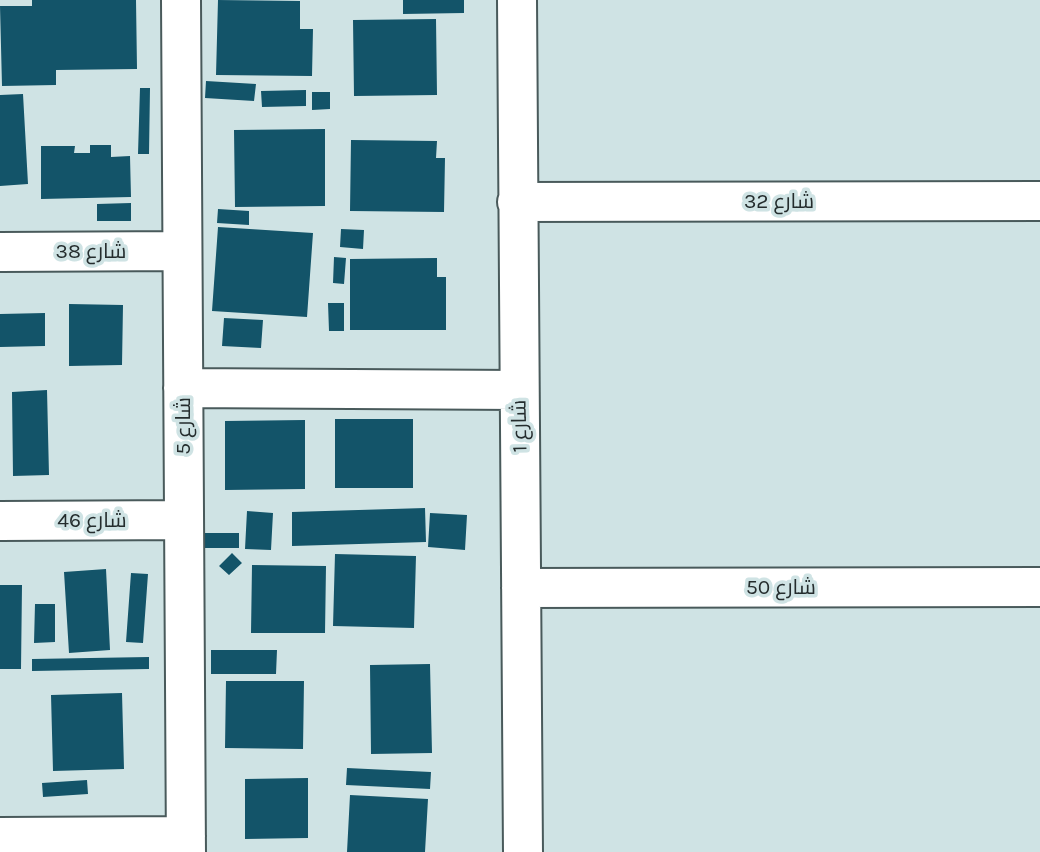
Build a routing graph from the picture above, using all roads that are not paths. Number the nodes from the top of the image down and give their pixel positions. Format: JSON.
{"nodes":[{"id":1,"x":181,"y":0,"type":"edge"},
{"id":2,"x":517,"y":0,"type":"edge"},
{"id":3,"x":1040,"y":201,"type":"edge"},
{"id":4,"x":517,"y":202,"type":"junction"},
{"id":5,"x":182,"y":251,"type":"junction"},
{"id":6,"x":0,"y":252,"type":"edge"},
{"id":7,"x":183,"y":388,"type":"junction"},
{"id":8,"x":519,"y":390,"type":"junction"},
{"id":9,"x":184,"y":520,"type":"junction"},
{"id":10,"x":0,"y":521,"type":"edge"},
{"id":11,"x":1040,"y":587,"type":"edge"},
{"id":12,"x":521,"y":588,"type":"junction"},
{"id":13,"x":0,"y":837,"type":"edge"},
{"id":14,"x":186,"y":844,"type":"edge"},
{"id":15,"x":523,"y":852,"type":"edge"}],
"edges":[{"from":1,"to":5,"type":"street","name":"شارع 5"},
{"from":2,"to":4,"type":"street","name":"شارع 1"},
{"from":3,"to":4,"type":"street","name":"شارع 32"},
{"from":4,"to":8,"type":"street","name":"شارع 1"},
{"from":5,"to":6,"type":"street","name":"شارع 38"},
{"from":5,"to":7,"type":"street","name":"شارع 5"},
{"from":7,"to":8,"type":"street"},
{"from":7,"to":9,"type":"street","name":"شارع 5"},
{"from":8,"to":12,"type":"street","name":"شارع 1"},
{"from":9,"to":10,"type":"street","name":"شارع 46"},
{"from":9,"to":14,"type":"street","name":"شارع 5"},
{"from":11,"to":12,"type":"street","name":"شارع 50"},
{"from":12,"to":15,"type":"street","name":"شارع 1"},
{"from":13,"to":14,"type":"street"}]}
